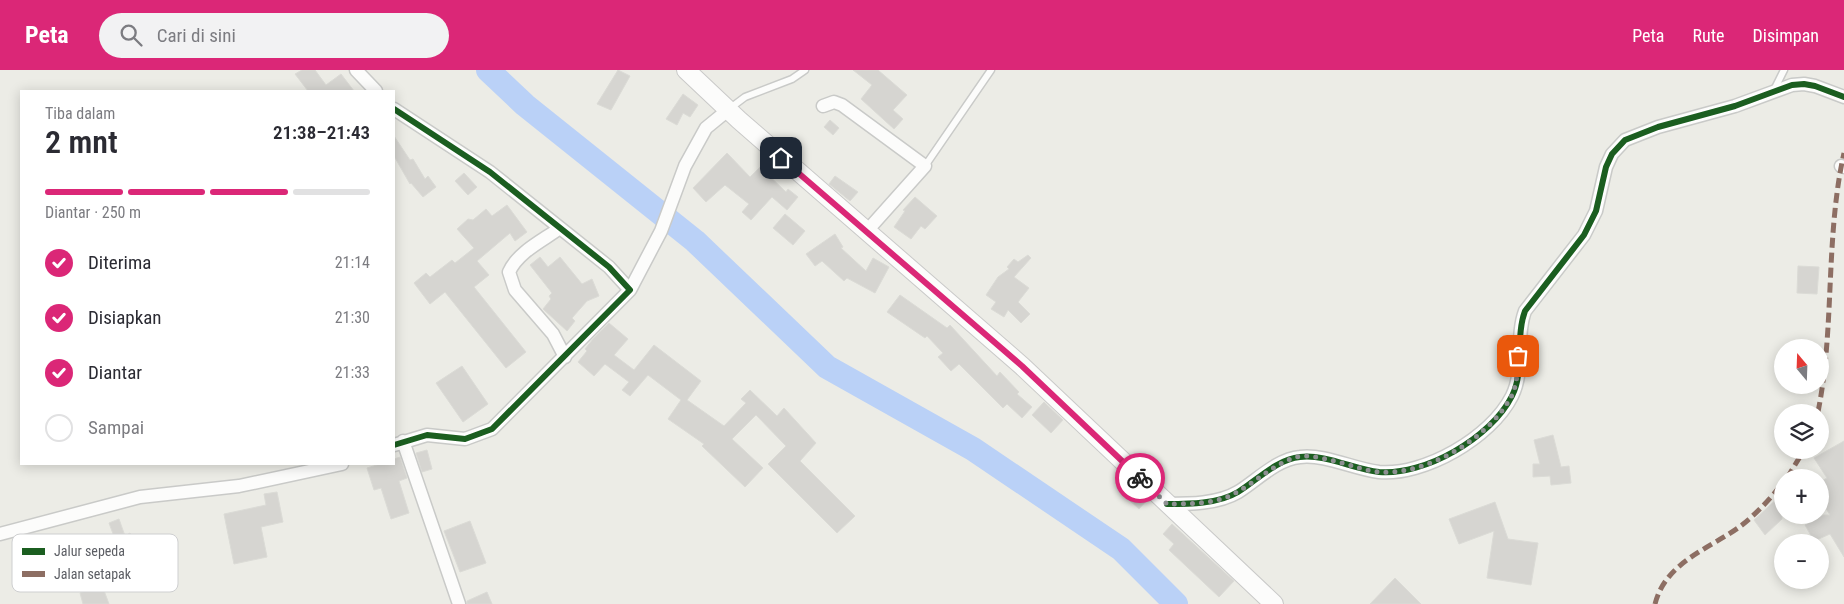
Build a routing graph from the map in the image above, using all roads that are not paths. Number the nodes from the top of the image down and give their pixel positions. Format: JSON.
{"nodes":[{"id":1,"x":356,"y":70,"type":"edge"},
{"id":2,"x":686,"y":70,"type":"edge"},
{"id":3,"x":805,"y":70,"type":"edge"},
{"id":4,"x":991,"y":70,"type":"edge"},
{"id":5,"x":1784,"y":70,"type":"edge"},
{"id":6,"x":375,"y":90,"type":"edge"},
{"id":7,"x":1773,"y":92,"type":"junction"},
{"id":8,"x":1844,"y":98,"type":"edge"},
{"id":9,"x":823,"y":106,"type":"dead end"},
{"id":10,"x":395,"y":110,"type":"edge"},
{"id":11,"x":728,"y":110,"type":"junction"},
{"id":12,"x":925,"y":166,"type":"junction"},
{"id":13,"x":560,"y":228,"type":"junction"},
{"id":14,"x":866,"y":232,"type":"junction"},
{"id":15,"x":630,"y":290,"type":"junction"},
{"id":16,"x":565,"y":357,"type":"junction"},
{"id":17,"x":399,"y":443,"type":"edge"},
{"id":18,"x":337,"y":465,"type":"edge"},
{"id":19,"x":1167,"y":504,"type":"junction"},
{"id":20,"x":0,"y":534,"type":"edge"},
{"id":21,"x":459,"y":604,"type":"edge"},
{"id":22,"x":1274,"y":604,"type":"edge"}],
"edges":[{"from":1,"to":6,"type":"street"},
{"from":2,"to":11,"type":"main road"},
{"from":3,"to":11,"type":"lane"},
{"from":4,"to":12,"type":"lane"},
{"from":5,"to":7,"type":"lane"},
{"from":7,"to":8,"type":"street"},
{"from":7,"to":19,"type":"street"},
{"from":9,"to":12,"type":"street"},
{"from":10,"to":13,"type":"street"},
{"from":11,"to":14,"type":"main road"},
{"from":11,"to":15,"type":"street"},
{"from":12,"to":14,"type":"street"},
{"from":13,"to":15,"type":"street"},
{"from":13,"to":16,"type":"street"},
{"from":14,"to":19,"type":"main road"},
{"from":15,"to":16,"type":"street"},
{"from":16,"to":17,"type":"street"},
{"from":17,"to":21,"type":"street"},
{"from":18,"to":20,"type":"street"},
{"from":19,"to":22,"type":"main road"}]}
